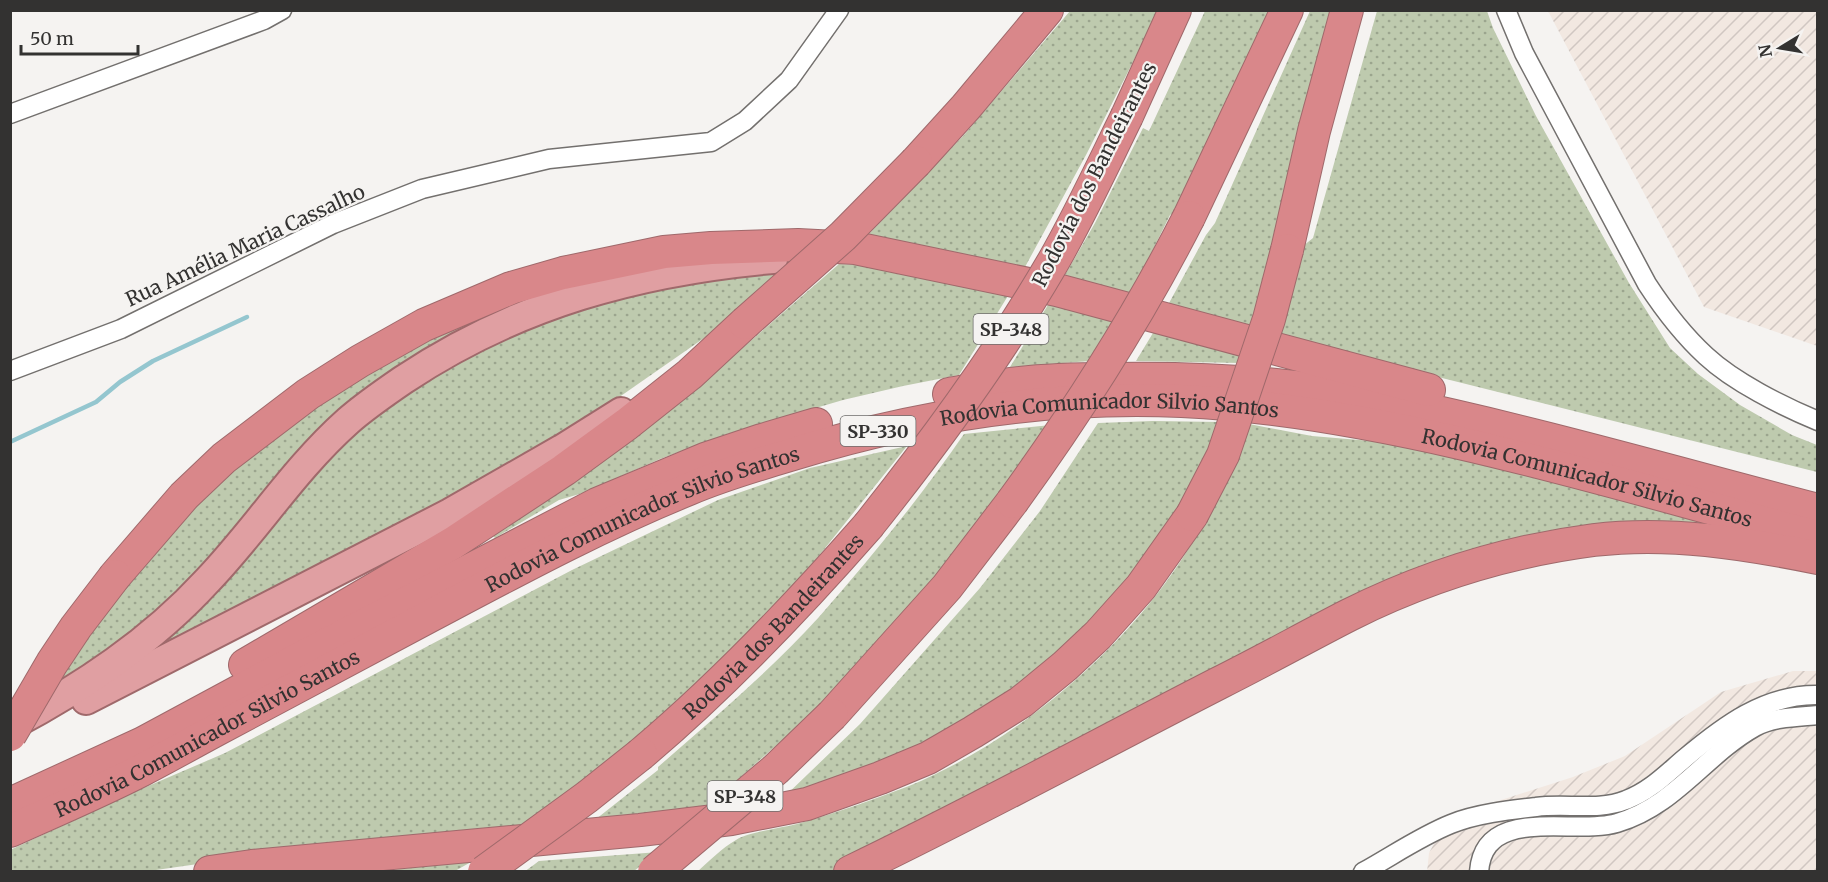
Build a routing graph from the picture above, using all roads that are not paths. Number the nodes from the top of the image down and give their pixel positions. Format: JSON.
{"nodes":[{"id":1,"x":282,"y":10,"type":"edge"},
{"id":2,"x":839,"y":10,"type":"edge"},
{"id":3,"x":1047,"y":10,"type":"edge"},
{"id":4,"x":1175,"y":10,"type":"edge"},
{"id":5,"x":1287,"y":10,"type":"edge"},
{"id":6,"x":1347,"y":10,"type":"edge"},
{"id":7,"x":1506,"y":10,"type":"edge"},
{"id":8,"x":10,"y":114,"type":"edge"},
{"id":9,"x":931,"y":264,"type":"junction"},
{"id":10,"x":742,"y":325,"type":"junction"},
{"id":11,"x":10,"y":371,"type":"edge"},
{"id":12,"x":1818,"y":421,"type":"edge"},
{"id":13,"x":1818,"y":494,"type":"edge"},
{"id":14,"x":1818,"y":510,"type":"edge"},
{"id":15,"x":1818,"y":537,"type":"edge"},
{"id":16,"x":1818,"y":558,"type":"edge"},
{"id":17,"x":1818,"y":695,"type":"edge"},
{"id":18,"x":1818,"y":715,"type":"edge"},
{"id":19,"x":10,"y":726,"type":"edge"},
{"id":20,"x":10,"y":736,"type":"edge"},
{"id":21,"x":10,"y":794,"type":"edge"},
{"id":22,"x":10,"y":804,"type":"edge"},
{"id":23,"x":10,"y":831,"type":"edge"},
{"id":24,"x":210,"y":872,"type":"edge"},
{"id":25,"x":484,"y":872,"type":"edge"},
{"id":26,"x":654,"y":872,"type":"edge"},
{"id":27,"x":850,"y":872,"type":"edge"},
{"id":28,"x":1363,"y":872,"type":"edge"},
{"id":29,"x":1479,"y":872,"type":"edge"}],
"edges":[{"from":1,"to":8,"type":"street"},
{"from":2,"to":11,"type":"street","name":"Rua Amélia Maria Cassalho"},
{"from":3,"to":10,"type":"highway","bridge":true},
{"from":4,"to":25,"type":"highway","name":"Rodovia dos Bandeirantes","number":"SP-348","bridge":true},
{"from":5,"to":26,"type":"highway","number":"SP-348","bridge":true},
{"from":6,"to":24,"type":"highway","bridge":true},
{"from":7,"to":12,"type":"street"},
{"from":9,"to":13,"type":"highway"},
{"from":9,"to":19,"type":"highway"},
{"from":9,"to":20,"type":"highway","bridge":true},
{"from":10,"to":20,"type":"highway"},
{"from":10,"to":21,"type":"highway"},
{"from":14,"to":22,"type":"highway","name":"Rodovia Comunicador Silvio Santos","number":"SP-330"},
{"from":15,"to":23,"type":"highway","name":"Rodovia Comunicador Silvio Santos","number":"SP-330"},
{"from":16,"to":27,"type":"highway"},
{"from":17,"to":28,"type":"street"},
{"from":18,"to":29,"type":"street"}]}
